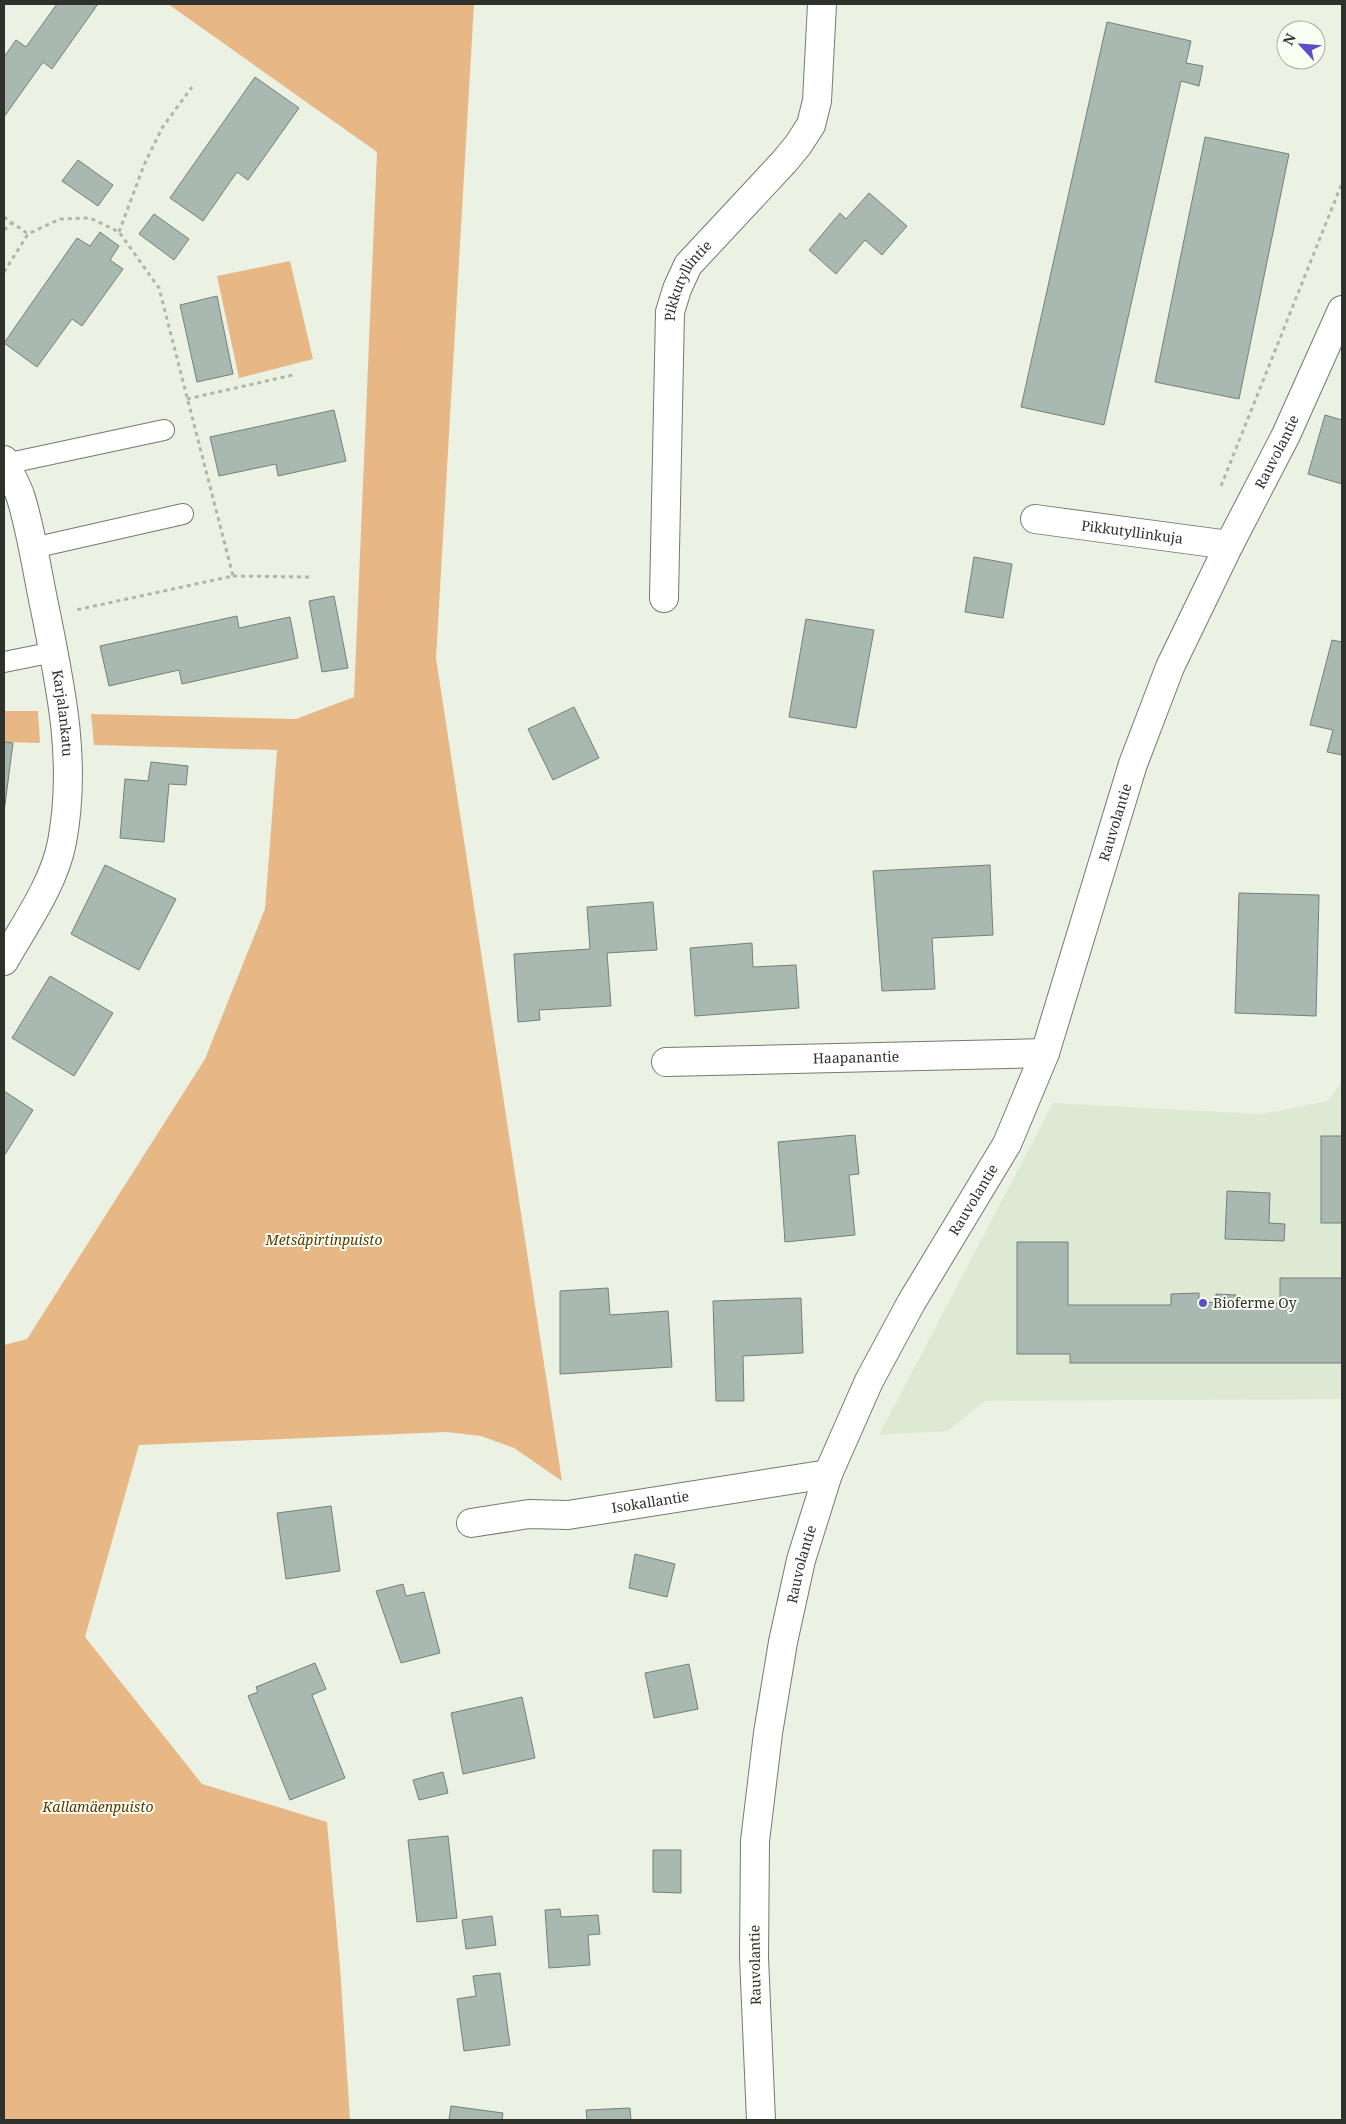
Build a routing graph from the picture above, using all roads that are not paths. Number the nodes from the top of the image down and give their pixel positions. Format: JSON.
{"nodes":[{"id":1,"x":822,"y":4,"type":"edge"},
{"id":2,"x":1342,"y":310,"type":"edge"},
{"id":3,"x":164,"y":430,"type":"dead end"},
{"id":4,"x":5,"y":462,"type":"edge"},
{"id":5,"x":183,"y":514,"type":"dead end"},
{"id":6,"x":1035,"y":519,"type":"dead end"},
{"id":7,"x":1229,"y":545,"type":"junction"},
{"id":8,"x":33,"y":548,"type":"junction"},
{"id":9,"x":664,"y":598,"type":"dead end"},
{"id":10,"x":54,"y":652,"type":"junction"},
{"id":11,"x":4,"y":662,"type":"edge"},
{"id":12,"x":4,"y":961,"type":"edge"},
{"id":13,"x":1045,"y":1053,"type":"junction"},
{"id":14,"x":666,"y":1062,"type":"dead end"},
{"id":15,"x":828,"y":1474,"type":"junction"},
{"id":16,"x":471,"y":1523,"type":"dead end"},
{"id":17,"x":761,"y":2120,"type":"edge"}],
"edges":[{"from":1,"to":9,"type":"street","name":"Pikkutyllintie"},
{"from":2,"to":7,"type":"street","name":"Rauvolantie"},
{"from":3,"to":4,"type":"lane"},
{"from":4,"to":8,"type":"street","name":"Karjalankatu"},
{"from":5,"to":8,"type":"lane"},
{"from":6,"to":7,"type":"street","name":"Pikkutyllinkuja"},
{"from":7,"to":13,"type":"street","name":"Rauvolantie"},
{"from":8,"to":10,"type":"street","name":"Karjalankatu"},
{"from":10,"to":11,"type":"lane"},
{"from":10,"to":12,"type":"street","name":"Karjalankatu"},
{"from":13,"to":14,"type":"street","name":"Haapanantie"},
{"from":13,"to":15,"type":"street","name":"Rauvolantie"},
{"from":15,"to":16,"type":"street","name":"Isokallantie"},
{"from":15,"to":17,"type":"street","name":"Rauvolantie"}]}
